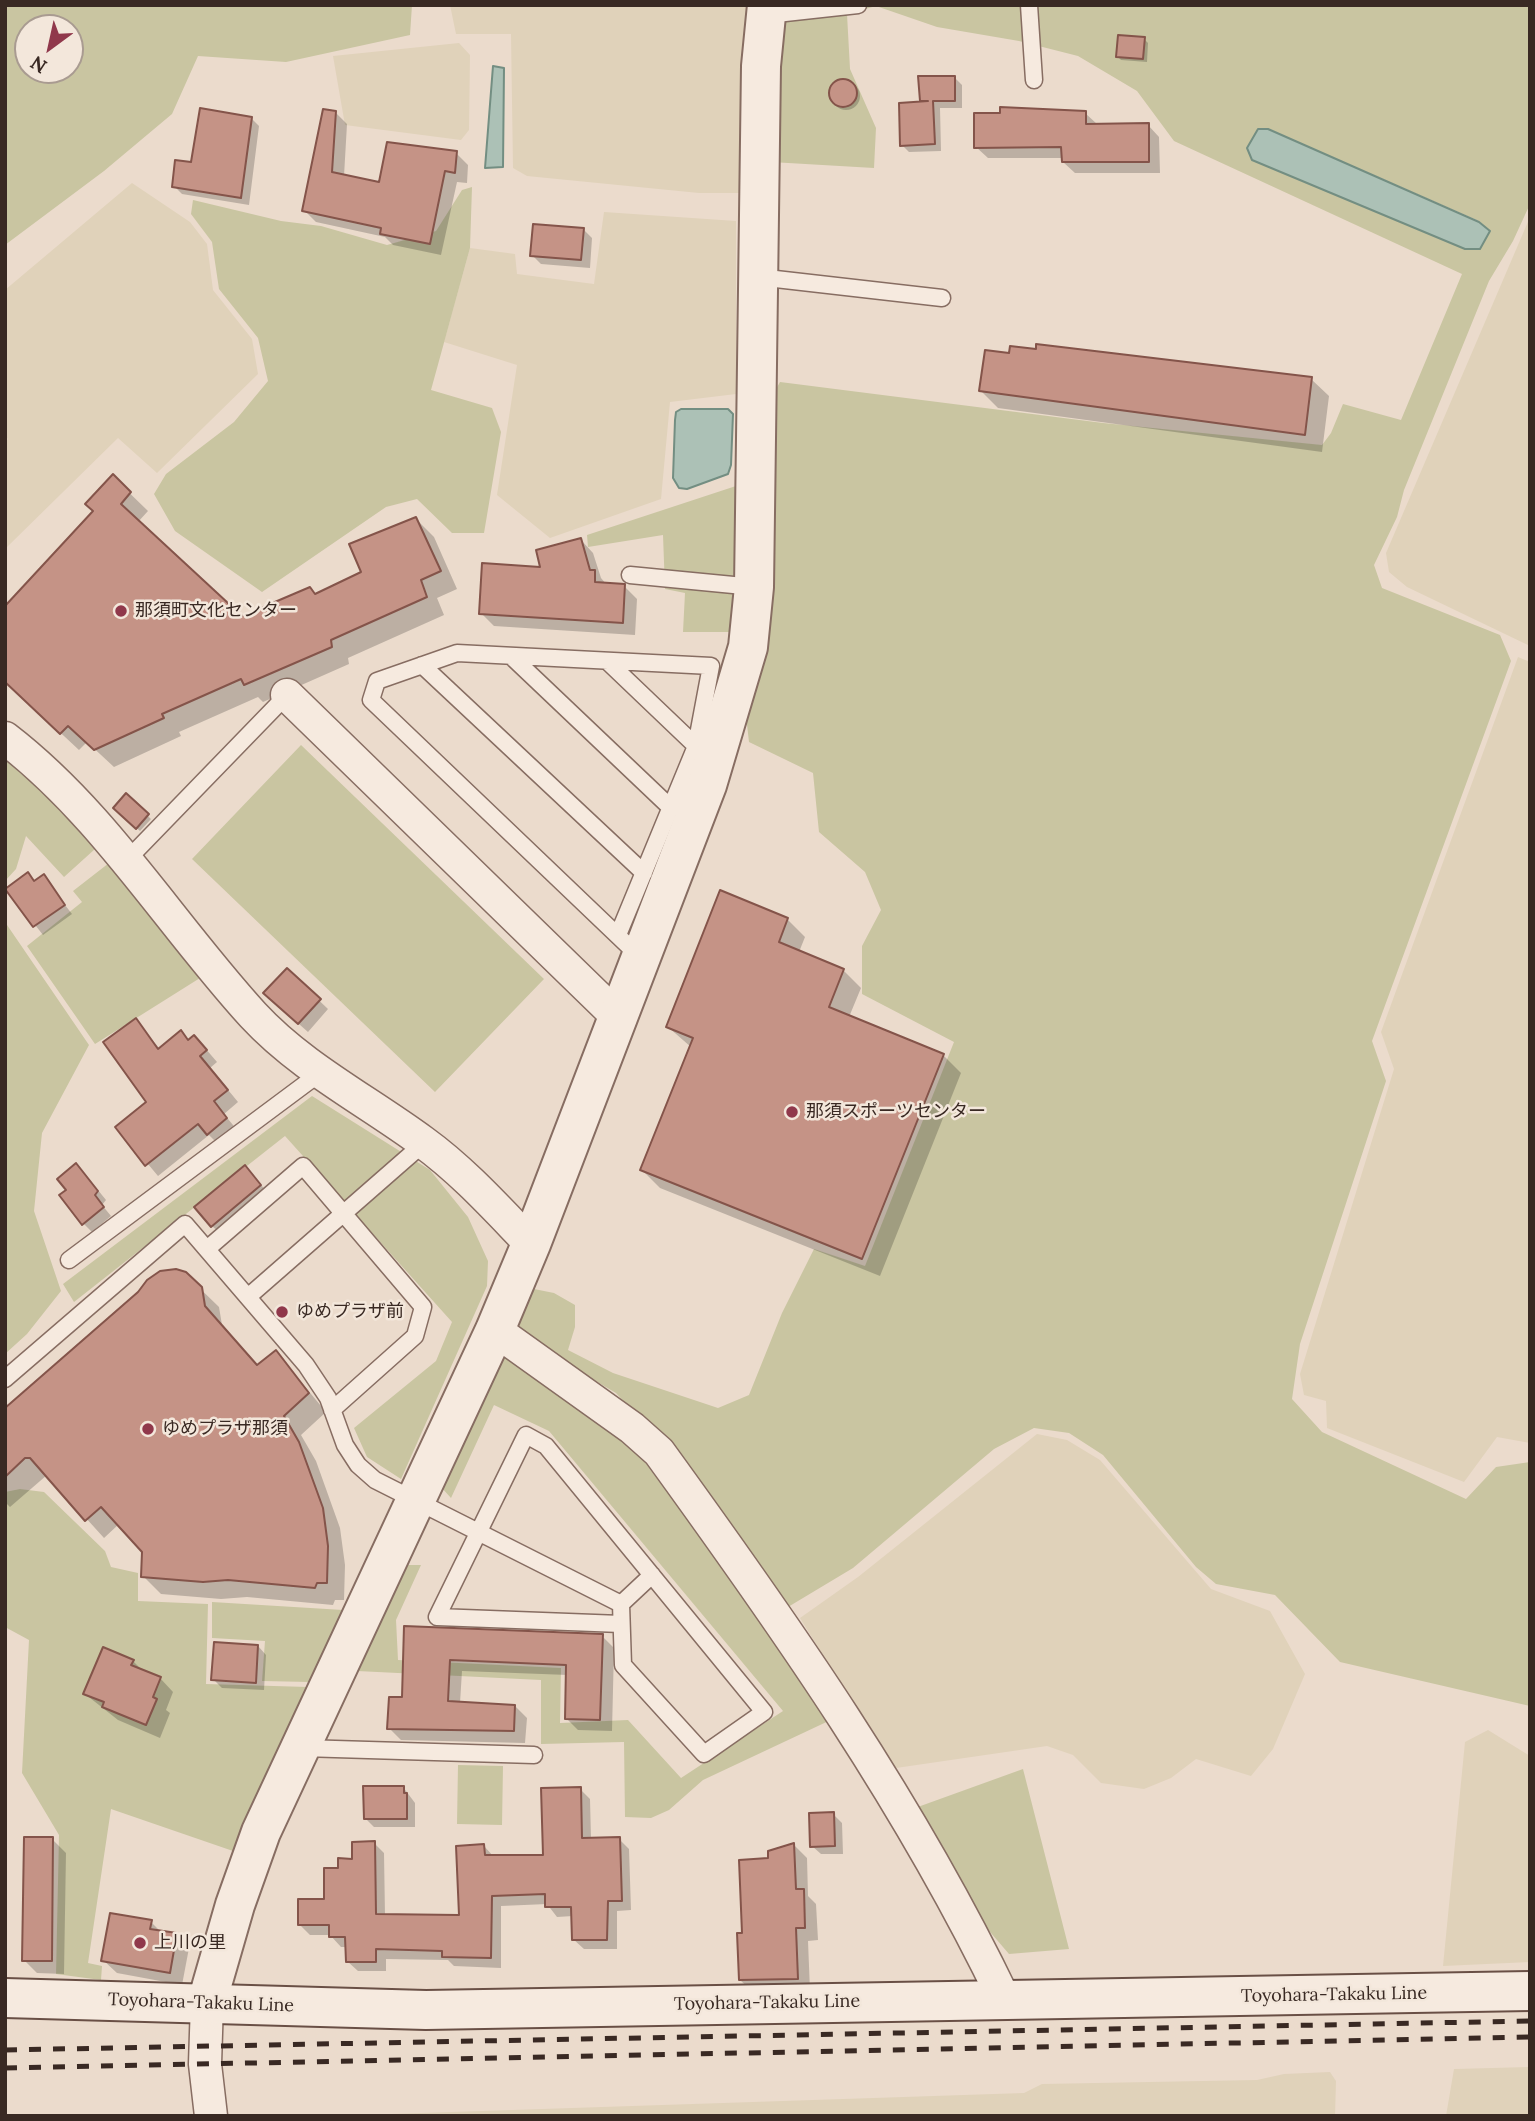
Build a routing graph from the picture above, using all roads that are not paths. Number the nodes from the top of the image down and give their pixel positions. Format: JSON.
{"nodes":[{"id":1,"x":858,"y":5,"type":"edge"},
{"id":2,"x":1029,"y":5,"type":"edge"},
{"id":3,"x":766,"y":10,"type":"edge"},
{"id":4,"x":1034,"y":80,"type":"dead end"},
{"id":5,"x":758,"y":276,"type":"junction"},
{"id":6,"x":942,"y":298,"type":"dead end"},
{"id":7,"x":629,"y":575,"type":"dead end"},
{"id":8,"x":754,"y":587,"type":"junction"},
{"id":9,"x":511,"y":656,"type":"junction"},
{"id":10,"x":607,"y":661,"type":"junction"},
{"id":11,"x":422,"y":665,"type":"junction"},
{"id":12,"x":287,"y":695,"type":"joint"},
{"id":13,"x":5,"y":738,"type":"edge"},
{"id":14,"x":696,"y":746,"type":"junction"},
{"id":15,"x":671,"y":808,"type":"junction"},
{"id":16,"x":127,"y":860,"type":"junction"},
{"id":17,"x":644,"y":873,"type":"junction"},
{"id":18,"x":630,"y":947,"type":"junction"},
{"id":19,"x":620,"y":1019,"type":"junction"},
{"id":20,"x":320,"y":1073,"type":"junction"},
{"id":21,"x":424,"y":1143,"type":"junction"},
{"id":22,"x":344,"y":1213,"type":"junction"},
{"id":23,"x":531,"y":1244,"type":"junction"},
{"id":24,"x":207,"y":1249,"type":"junction"},
{"id":25,"x":69,"y":1260,"type":"dead end"},
{"id":26,"x":249,"y":1296,"type":"junction"},
{"id":27,"x":495,"y":1330,"type":"junction"},
{"id":28,"x":5,"y":1379,"type":"edge"},
{"id":29,"x":332,"y":1410,"type":"junction"},
{"id":30,"x":416,"y":1501,"type":"junction"},
{"id":31,"x":479,"y":1532,"type":"junction"},
{"id":32,"x":652,"y":1575,"type":"junction"},
{"id":33,"x":621,"y":1604,"type":"junction"},
{"id":34,"x":621,"y":1624,"type":"junction"},
{"id":35,"x":299,"y":1748,"type":"junction"},
{"id":36,"x":534,"y":1755,"type":"dead end"},
{"id":37,"x":1530,"y":1991,"type":"edge"},
{"id":38,"x":5,"y":1998,"type":"edge"},
{"id":39,"x":1004,"y":1999,"type":"junction"},
{"id":40,"x":207,"y":2002,"type":"junction"},
{"id":41,"x":211,"y":2116,"type":"edge"}],
"edges":[{"from":1,"to":3,"type":"lane"},
{"from":2,"to":4,"type":"lane"},
{"from":3,"to":5,"type":"street"},
{"from":5,"to":6,"type":"lane"},
{"from":5,"to":8,"type":"street"},
{"from":7,"to":8,"type":"lane"},
{"from":8,"to":18,"type":"street"},
{"from":9,"to":10,"type":"lane"},
{"from":9,"to":11,"type":"lane"},
{"from":9,"to":15,"type":"lane"},
{"from":10,"to":14,"type":"lane"},
{"from":10,"to":14,"type":"lane"},
{"from":11,"to":17,"type":"lane"},
{"from":11,"to":18,"type":"lane"},
{"from":12,"to":16,"type":"lane"},
{"from":12,"to":19,"type":"street"},
{"from":13,"to":16,"type":"street"},
{"from":14,"to":15,"type":"lane"},
{"from":15,"to":17,"type":"lane"},
{"from":16,"to":20,"type":"street"},
{"from":17,"to":18,"type":"lane"},
{"from":18,"to":19,"type":"street"},
{"from":19,"to":23,"type":"street"},
{"from":20,"to":21,"type":"street"},
{"from":20,"to":25,"type":"lane"},
{"from":21,"to":22,"type":"lane"},
{"from":21,"to":23,"type":"street"},
{"from":22,"to":24,"type":"lane"},
{"from":22,"to":26,"type":"lane"},
{"from":22,"to":29,"type":"lane"},
{"from":23,"to":27,"type":"street"},
{"from":24,"to":26,"type":"lane"},
{"from":24,"to":28,"type":"lane"},
{"from":26,"to":29,"type":"lane"},
{"from":27,"to":30,"type":"street"},
{"from":27,"to":39,"type":"street"},
{"from":29,"to":30,"type":"lane"},
{"from":30,"to":31,"type":"lane"},
{"from":30,"to":35,"type":"street"},
{"from":31,"to":32,"type":"lane"},
{"from":31,"to":33,"type":"lane"},
{"from":31,"to":34,"type":"lane"},
{"from":32,"to":33,"type":"lane"},
{"from":32,"to":34,"type":"lane"},
{"from":33,"to":34,"type":"lane"},
{"from":35,"to":36,"type":"lane"},
{"from":35,"to":40,"type":"street"},
{"from":37,"to":39,"type":"street","name":"Toyohara-Takaku Line"},
{"from":38,"to":40,"type":"street","name":"Toyohara-Takaku Line"},
{"from":39,"to":40,"type":"street","name":"Toyohara-Takaku Line"},
{"from":40,"to":41,"type":"street"}]}
